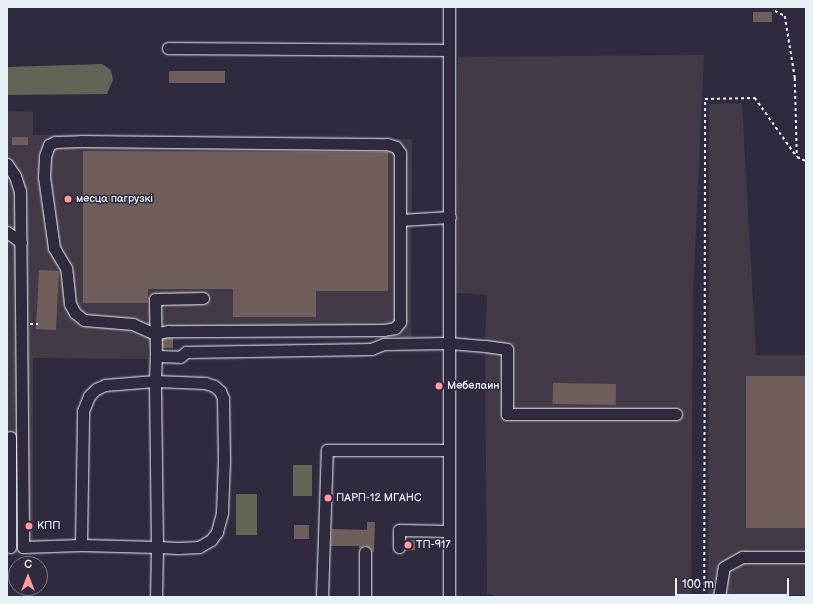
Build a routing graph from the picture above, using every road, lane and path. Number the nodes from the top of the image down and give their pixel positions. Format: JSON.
{"nodes":[{"id":1,"x":449,"y":7,"type":"edge"},
{"id":2,"x":774,"y":11,"type":"dead end"},
{"id":3,"x":168,"y":48,"type":"dead end"},
{"id":4,"x":449,"y":50,"type":"junction"},
{"id":5,"x":797,"y":157,"type":"junction"},
{"id":6,"x":806,"y":161,"type":"edge"},
{"id":7,"x":7,"y":164,"type":"edge"},
{"id":8,"x":450,"y":217,"type":"junction"},
{"id":9,"x":400,"y":220,"type":"junction"},
{"id":10,"x":7,"y":232,"type":"edge"},
{"id":11,"x":21,"y":242,"type":"junction"},
{"id":12,"x":203,"y":298,"type":"dead end"},
{"id":13,"x":33,"y":324,"type":"dead end"},
{"id":14,"x":38,"y":324,"type":"dead end"},
{"id":15,"x":155,"y":334,"type":"junction"},
{"id":16,"x":449,"y":343,"type":"junction"},
{"id":17,"x":156,"y":356,"type":"junction"},
{"id":18,"x":155,"y":381,"type":"junction"},
{"id":19,"x":676,"y":414,"type":"dead end"},
{"id":20,"x":9,"y":437,"type":"edge"},
{"id":21,"x":24,"y":437,"type":"junction"},
{"id":22,"x":449,"y":450,"type":"junction"},
{"id":23,"x":449,"y":530,"type":"junction"},
{"id":24,"x":81,"y":544,"type":"junction"},
{"id":25,"x":9,"y":547,"type":"edge"},
{"id":26,"x":23,"y":547,"type":"junction"},
{"id":27,"x":157,"y":547,"type":"junction"},
{"id":28,"x":399,"y":547,"type":"dead end"},
{"id":29,"x":365,"y":552,"type":"dead end"},
{"id":30,"x":806,"y":557,"type":"edge"},
{"id":31,"x":156,"y":597,"type":"edge"},
{"id":32,"x":322,"y":597,"type":"edge"},
{"id":33,"x":365,"y":597,"type":"edge"},
{"id":34,"x":449,"y":597,"type":"edge"},
{"id":35,"x":704,"y":597,"type":"edge"},
{"id":36,"x":720,"y":597,"type":"edge"}],
"edges":[{"from":1,"to":4,"type":"street"},
{"from":2,"to":5,"type":"path"},
{"from":3,"to":4,"type":"street"},
{"from":4,"to":8,"type":"street"},
{"from":5,"to":6,"type":"path"},
{"from":5,"to":35,"type":"path"},
{"from":7,"to":11,"type":"street"},
{"from":8,"to":9,"type":"street"},
{"from":8,"to":16,"type":"street"},
{"from":9,"to":15,"type":"street"},
{"from":9,"to":15,"type":"street"},
{"from":10,"to":11,"type":"street"},
{"from":11,"to":21,"type":"street"},
{"from":12,"to":15,"type":"street"},
{"from":13,"to":14,"type":"path"},
{"from":15,"to":17,"type":"street"},
{"from":16,"to":17,"type":"street"},
{"from":16,"to":19,"type":"street"},
{"from":16,"to":22,"type":"street"},
{"from":17,"to":18,"type":"street"},
{"from":18,"to":24,"type":"street"},
{"from":18,"to":27,"type":"street"},
{"from":18,"to":27,"type":"street"},
{"from":20,"to":21,"type":"street"},
{"from":20,"to":25,"type":"street"},
{"from":21,"to":26,"type":"street"},
{"from":22,"to":23,"type":"street"},
{"from":22,"to":32,"type":"street"},
{"from":23,"to":28,"type":"street"},
{"from":23,"to":34,"type":"street"},
{"from":24,"to":26,"type":"street"},
{"from":24,"to":27,"type":"street"},
{"from":25,"to":26,"type":"street"},
{"from":27,"to":31,"type":"street"},
{"from":29,"to":33,"type":"street"},
{"from":30,"to":36,"type":"street"}]}
